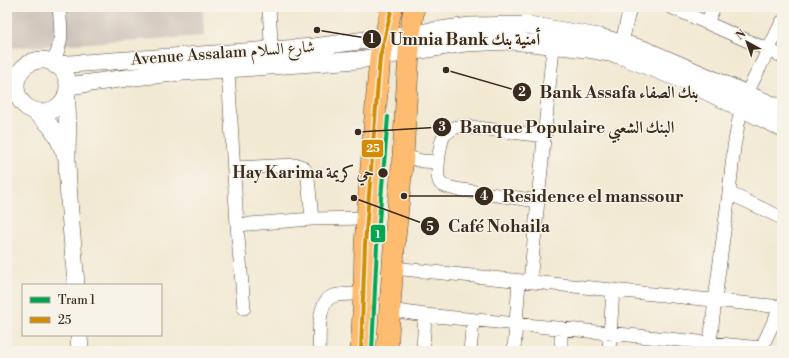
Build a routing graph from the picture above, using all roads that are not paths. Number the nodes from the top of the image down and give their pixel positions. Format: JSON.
{"nodes":[{"id":1,"x":59,"y":7,"type":"edge"},
{"id":2,"x":269,"y":7,"type":"edge"},
{"id":3,"x":392,"y":7,"type":"edge"},
{"id":4,"x":414,"y":7,"type":"edge"},
{"id":5,"x":630,"y":7,"type":"edge"},
{"id":6,"x":671,"y":7,"type":"edge"},
{"id":7,"x":714,"y":7,"type":"edge"},
{"id":8,"x":707,"y":22,"type":"junction"},
{"id":9,"x":782,"y":22,"type":"edge"},
{"id":10,"x":554,"y":37,"type":"junction"},
{"id":11,"x":410,"y":43,"type":"junction"},
{"id":12,"x":382,"y":47,"type":"junction"},
{"id":13,"x":620,"y":49,"type":"junction"},
{"id":14,"x":769,"y":49,"type":"junction"},
{"id":15,"x":782,"y":56,"type":"edge"},
{"id":16,"x":272,"y":58,"type":"junction"},
{"id":17,"x":54,"y":64,"type":"junction"},
{"id":18,"x":7,"y":66,"type":"edge"},
{"id":19,"x":25,"y":68,"type":"junction"},
{"id":20,"x":228,"y":70,"type":"junction"},
{"id":21,"x":67,"y":90,"type":"junction"},
{"id":22,"x":744,"y":101,"type":"junction"},
{"id":23,"x":20,"y":102,"type":"edge"},
{"id":24,"x":782,"y":109,"type":"edge"},
{"id":25,"x":782,"y":128,"type":"edge"},
{"id":26,"x":544,"y":136,"type":"junction"},
{"id":27,"x":402,"y":156,"type":"junction"},
{"id":28,"x":67,"y":158,"type":"junction"},
{"id":29,"x":438,"y":162,"type":"junction"},
{"id":30,"x":234,"y":168,"type":"junction"},
{"id":31,"x":729,"y":193,"type":"junction"},
{"id":32,"x":538,"y":201,"type":"junction"},
{"id":33,"x":366,"y":218,"type":"junction"},
{"id":34,"x":782,"y":218,"type":"edge"},
{"id":35,"x":312,"y":219,"type":"junction"},
{"id":36,"x":237,"y":225,"type":"junction"},
{"id":37,"x":393,"y":268,"type":"junction"},
{"id":38,"x":524,"y":282,"type":"junction"},
{"id":39,"x":76,"y":284,"type":"edge"},
{"id":40,"x":613,"y":290,"type":"junction"},
{"id":41,"x":364,"y":294,"type":"junction"},
{"id":42,"x":714,"y":300,"type":"junction"},
{"id":43,"x":781,"y":306,"type":"edge"},
{"id":44,"x":244,"y":308,"type":"dead end"},
{"id":45,"x":390,"y":310,"type":"junction"},
{"id":46,"x":425,"y":315,"type":"junction"},
{"id":47,"x":473,"y":320,"type":"junction"},
{"id":48,"x":515,"y":324,"type":"junction"},
{"id":49,"x":561,"y":328,"type":"junction"},
{"id":50,"x":611,"y":333,"type":"junction"},
{"id":51,"x":79,"y":336,"type":"edge"},
{"id":52,"x":710,"y":343,"type":"junction"},
{"id":53,"x":760,"y":349,"type":"edge"},
{"id":54,"x":80,"y":351,"type":"edge"},
{"id":55,"x":319,"y":351,"type":"edge"},
{"id":56,"x":361,"y":351,"type":"edge"},
{"id":57,"x":387,"y":351,"type":"edge"},
{"id":58,"x":423,"y":351,"type":"edge"},
{"id":59,"x":470,"y":351,"type":"edge"},
{"id":60,"x":514,"y":351,"type":"edge"},
{"id":61,"x":561,"y":351,"type":"edge"},
{"id":62,"x":609,"y":351,"type":"edge"}],
"edges":[{"from":1,"to":17,"type":"street"},
{"from":2,"to":16,"type":"street"},
{"from":3,"to":12,"type":"main road"},
{"from":4,"to":11,"type":"main road"},
{"from":5,"to":13,"type":"street"},
{"from":6,"to":8,"type":"street"},
{"from":7,"to":8,"type":"street"},
{"from":8,"to":14,"type":"street"},
{"from":9,"to":14,"type":"street"},
{"from":10,"to":11,"type":"street","name":"Avenue Assalam شارع السلام"},
{"from":10,"to":13,"type":"street","name":"Avenue Assalam شارع السلام"},
{"from":10,"to":26,"type":"street"},
{"from":11,"to":12,"type":"street","name":"Avenue Assalam شارع السلام"},
{"from":11,"to":27,"type":"main road"},
{"from":12,"to":16,"type":"street","name":"Avenue Assalam شارع السلام"},
{"from":12,"to":33,"type":"main road"},
{"from":13,"to":22,"type":"street","name":"Avenue Assalam شارع السلام"},
{"from":14,"to":15,"type":"street"},
{"from":14,"to":22,"type":"street"},
{"from":16,"to":17,"type":"street","name":"Avenue Assalam شارع السلام"},
{"from":16,"to":20,"type":"street","name":"Avenue Assalam شارع السلام"},
{"from":17,"to":19,"type":"street"},
{"from":17,"to":21,"type":"street"},
{"from":18,"to":19,"type":"street"},
{"from":19,"to":23,"type":"street"},
{"from":20,"to":21,"type":"street","name":"Avenue Assalam شارع السلام"},
{"from":20,"to":30,"type":"street"},
{"from":21,"to":23,"type":"street"},
{"from":21,"to":28,"type":"street"},
{"from":22,"to":24,"type":"street","name":"Avenue Assalam شارع السلام"},
{"from":22,"to":25,"type":"street","name":"Avenue Assalam شارع السلام"},
{"from":22,"to":31,"type":"street"},
{"from":23,"to":28,"type":"street"},
{"from":26,"to":29,"type":"street"},
{"from":26,"to":32,"type":"street"},
{"from":27,"to":29,"type":"street"},
{"from":27,"to":37,"type":"main road"},
{"from":28,"to":39,"type":"street"},
{"from":29,"to":32,"type":"street"},
{"from":30,"to":35,"type":"street"},
{"from":30,"to":36,"type":"street"},
{"from":31,"to":34,"type":"street"},
{"from":31,"to":42,"type":"street"},
{"from":32,"to":38,"type":"street"},
{"from":33,"to":35,"type":"street"},
{"from":33,"to":41,"type":"main road"},
{"from":35,"to":36,"type":"street"},
{"from":36,"to":44,"type":"street"},
{"from":37,"to":38,"type":"street"},
{"from":37,"to":45,"type":"main road"},
{"from":38,"to":40,"type":"street"},
{"from":38,"to":48,"type":"street"},
{"from":40,"to":42,"type":"street"},
{"from":40,"to":50,"type":"street"},
{"from":41,"to":55,"type":"street"},
{"from":41,"to":56,"type":"main road"},
{"from":42,"to":43,"type":"street"},
{"from":42,"to":52,"type":"street"},
{"from":43,"to":53,"type":"street"},
{"from":45,"to":46,"type":"street"},
{"from":45,"to":57,"type":"main road"},
{"from":46,"to":47,"type":"street"},
{"from":46,"to":58,"type":"street"},
{"from":47,"to":48,"type":"street"},
{"from":47,"to":59,"type":"street"},
{"from":48,"to":49,"type":"street"},
{"from":48,"to":60,"type":"street"},
{"from":49,"to":50,"type":"street"},
{"from":49,"to":61,"type":"street"},
{"from":50,"to":52,"type":"street"},
{"from":50,"to":62,"type":"street"},
{"from":51,"to":54,"type":"street"},
{"from":52,"to":53,"type":"street"}]}
